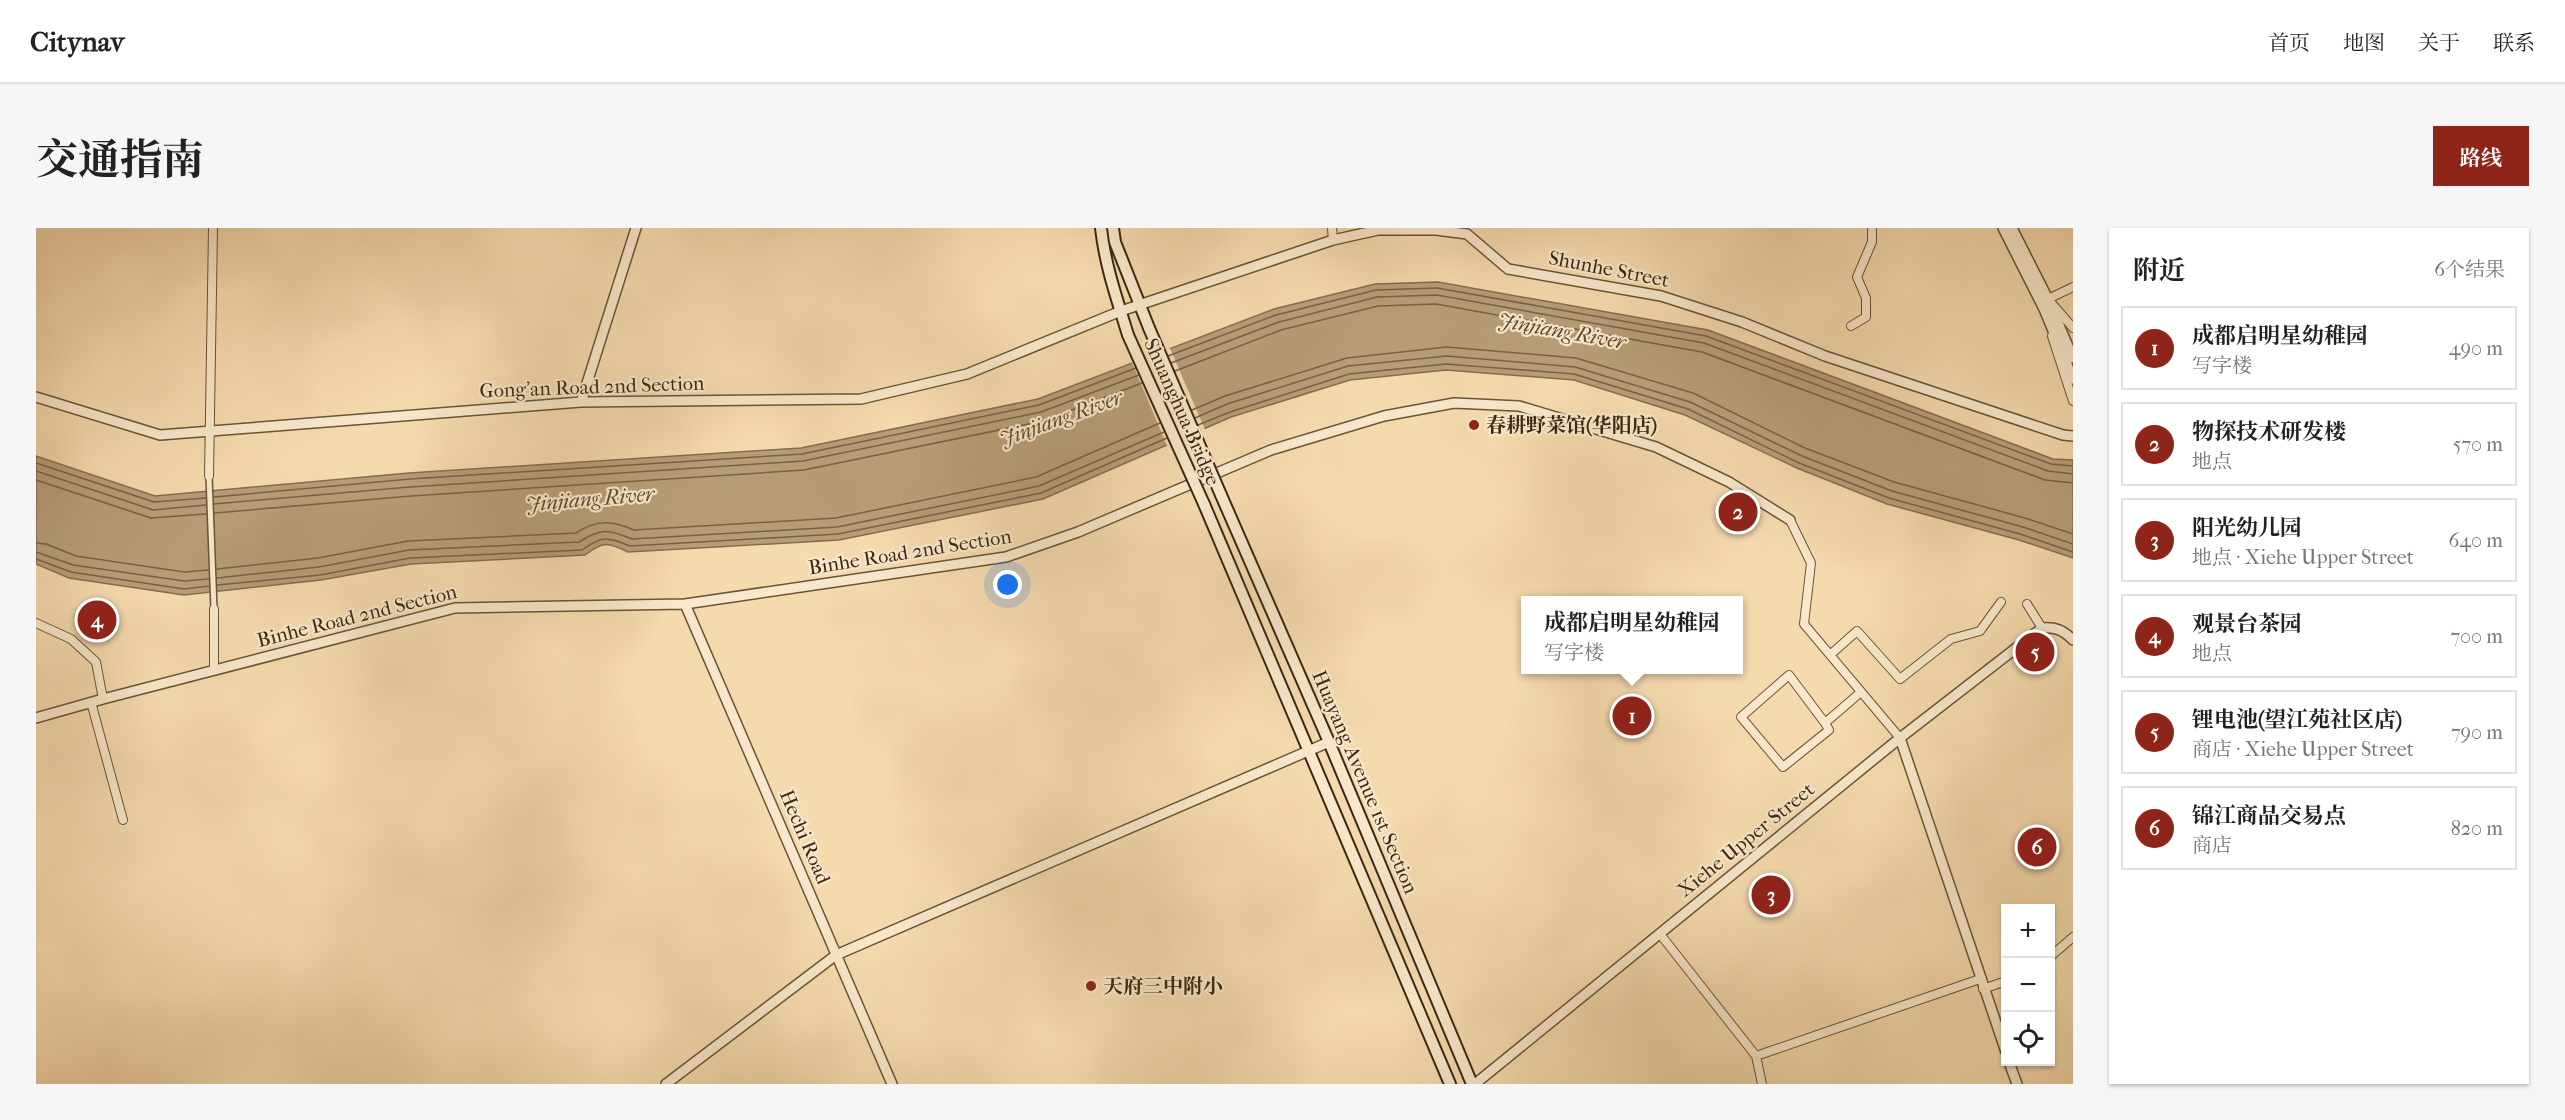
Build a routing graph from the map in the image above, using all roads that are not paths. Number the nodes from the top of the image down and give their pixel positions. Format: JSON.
{"nodes":[{"id":1,"x":213,"y":228,"type":"edge"},
{"id":2,"x":636,"y":228,"type":"edge"},
{"id":3,"x":1101,"y":228,"type":"edge"},
{"id":4,"x":1113,"y":228,"type":"edge"},
{"id":5,"x":1332,"y":228,"type":"edge"},
{"id":6,"x":1872,"y":228,"type":"edge"},
{"id":7,"x":2003,"y":228,"type":"edge"},
{"id":8,"x":2012,"y":228,"type":"edge"},
{"id":9,"x":1436,"y":229,"type":"edge"},
{"id":10,"x":1334,"y":240,"type":"junction"},
{"id":11,"x":2073,"y":287,"type":"edge"},
{"id":12,"x":2048,"y":299,"type":"junction"},
{"id":13,"x":1140,"y":304,"type":"junction"},
{"id":14,"x":2044,"y":309,"type":"junction"},
{"id":15,"x":1121,"y":311,"type":"junction"},
{"id":16,"x":1851,"y":326,"type":"dead end"},
{"id":17,"x":2073,"y":328,"type":"edge"},
{"id":18,"x":2073,"y":358,"type":"edge"},
{"id":19,"x":2073,"y":379,"type":"edge"},
{"id":20,"x":36,"y":397,"type":"edge"},
{"id":21,"x":2073,"y":401,"type":"edge"},
{"id":22,"x":581,"y":402,"type":"junction"},
{"id":23,"x":209,"y":432,"type":"junction"},
{"id":24,"x":2073,"y":436,"type":"edge"},
{"id":25,"x":209,"y":476,"type":"joint"},
{"id":26,"x":1204,"y":504,"type":"joint"},
{"id":27,"x":1790,"y":520,"type":"joint"},
{"id":28,"x":2001,"y":602,"type":"dead end"},
{"id":29,"x":685,"y":604,"type":"junction"},
{"id":30,"x":2027,"y":604,"type":"dead end"},
{"id":31,"x":214,"y":609,"type":"joint"},
{"id":32,"x":36,"y":623,"type":"edge"},
{"id":33,"x":2042,"y":627,"type":"junction"},
{"id":34,"x":2073,"y":640,"type":"edge"},
{"id":35,"x":1830,"y":655,"type":"junction"},
{"id":36,"x":214,"y":670,"type":"junction"},
{"id":37,"x":1861,"y":692,"type":"junction"},
{"id":38,"x":104,"y":699,"type":"junction"},
{"id":39,"x":91,"y":702,"type":"junction"},
{"id":40,"x":36,"y":718,"type":"edge"},
{"id":41,"x":1825,"y":723,"type":"junction"},
{"id":42,"x":1900,"y":738,"type":"junction"},
{"id":43,"x":1329,"y":742,"type":"junction"},
{"id":44,"x":1308,"y":752,"type":"junction"},
{"id":45,"x":123,"y":820,"type":"dead end"},
{"id":46,"x":1660,"y":934,"type":"junction"},
{"id":47,"x":2073,"y":938,"type":"edge"},
{"id":48,"x":2055,"y":953,"type":"edge"},
{"id":49,"x":836,"y":955,"type":"junction"},
{"id":50,"x":1980,"y":979,"type":"junction"},
{"id":51,"x":2001,"y":983,"type":"edge"},
{"id":52,"x":1983,"y":989,"type":"junction"},
{"id":53,"x":2001,"y":1038,"type":"edge"},
{"id":54,"x":1756,"y":1056,"type":"junction"},
{"id":55,"x":2010,"y":1066,"type":"edge"},
{"id":56,"x":666,"y":1084,"type":"edge"},
{"id":57,"x":892,"y":1084,"type":"edge"},
{"id":58,"x":1450,"y":1084,"type":"edge"},
{"id":59,"x":1473,"y":1084,"type":"edge"},
{"id":60,"x":1762,"y":1084,"type":"edge"},
{"id":61,"x":2017,"y":1084,"type":"edge"}],
"edges":[{"from":1,"to":23,"type":"street"},
{"from":2,"to":22,"type":"street"},
{"from":3,"to":15,"type":"main road","name":"Shuanghua Bridge"},
{"from":4,"to":13,"type":"main road","name":"Huayang Avenue 1st Section"},
{"from":5,"to":10,"type":"street"},
{"from":6,"to":16,"type":"street"},
{"from":7,"to":14,"type":"street"},
{"from":8,"to":12,"type":"street"},
{"from":9,"to":10,"type":"street","name":"Shunhe Street"},
{"from":9,"to":24,"type":"street","name":"Shunhe Street"},
{"from":10,"to":13,"type":"street","name":"Shunhe Street"},
{"from":11,"to":12,"type":"street"},
{"from":12,"to":17,"type":"street"},
{"from":12,"to":18,"type":"street"},
{"from":13,"to":15,"type":"street","name":"Gong'an Road 2nd Section"},
{"from":13,"to":43,"type":"main road","name":"Huayang Avenue 1st Section","bridge":true},
{"from":14,"to":19,"type":"street"},
{"from":14,"to":21,"type":"street"},
{"from":15,"to":22,"type":"street","name":"Gong'an Road 2nd Section"},
{"from":15,"to":26,"type":"main road","name":"Shuanghua Bridge","bridge":true},
{"from":20,"to":23,"type":"street","name":"Gong'an Road 2nd Section"},
{"from":22,"to":23,"type":"street","name":"Gong'an Road 2nd Section"},
{"from":23,"to":25,"type":"street"},
{"from":25,"to":31,"type":"street"},
{"from":26,"to":44,"type":"main road","name":"Huayang Avenue 1st Section"},
{"from":27,"to":29,"type":"street","name":"Binhe Road 2nd Section"},
{"from":27,"to":35,"type":"street"},
{"from":28,"to":35,"type":"street"},
{"from":29,"to":36,"type":"street","name":"Binhe Road 2nd Section"},
{"from":29,"to":49,"type":"street","name":"Hechi Road"},
{"from":30,"to":33,"type":"street"},
{"from":31,"to":36,"type":"street"},
{"from":32,"to":38,"type":"street"},
{"from":33,"to":34,"type":"street"},
{"from":33,"to":42,"type":"street","name":"Xiehe Upper Street"},
{"from":35,"to":37,"type":"street"},
{"from":36,"to":38,"type":"street","name":"Binhe Road 2nd Section"},
{"from":37,"to":41,"type":"street"},
{"from":37,"to":42,"type":"street"},
{"from":38,"to":39,"type":"street","name":"Binhe Road 2nd Section"},
{"from":39,"to":40,"type":"street","name":"Binhe Road 2nd Section"},
{"from":39,"to":45,"type":"street"},
{"from":41,"to":41,"type":"street"},
{"from":42,"to":46,"type":"street","name":"Xiehe Upper Street"},
{"from":42,"to":50,"type":"street"},
{"from":43,"to":44,"type":"street"},
{"from":43,"to":59,"type":"main road","name":"Huayang Avenue 1st Section"},
{"from":44,"to":49,"type":"street"},
{"from":44,"to":58,"type":"main road","name":"Huayang Avenue 1st Section"},
{"from":46,"to":54,"type":"street"},
{"from":46,"to":59,"type":"street","name":"Xiehe Upper Street"},
{"from":47,"to":48,"type":"street"},
{"from":49,"to":56,"type":"street"},
{"from":49,"to":57,"type":"street","name":"Hechi Road"},
{"from":50,"to":52,"type":"street"},
{"from":50,"to":54,"type":"street"},
{"from":51,"to":52,"type":"street"},
{"from":52,"to":53,"type":"street"},
{"from":54,"to":60,"type":"street"},
{"from":55,"to":61,"type":"street"}]}
